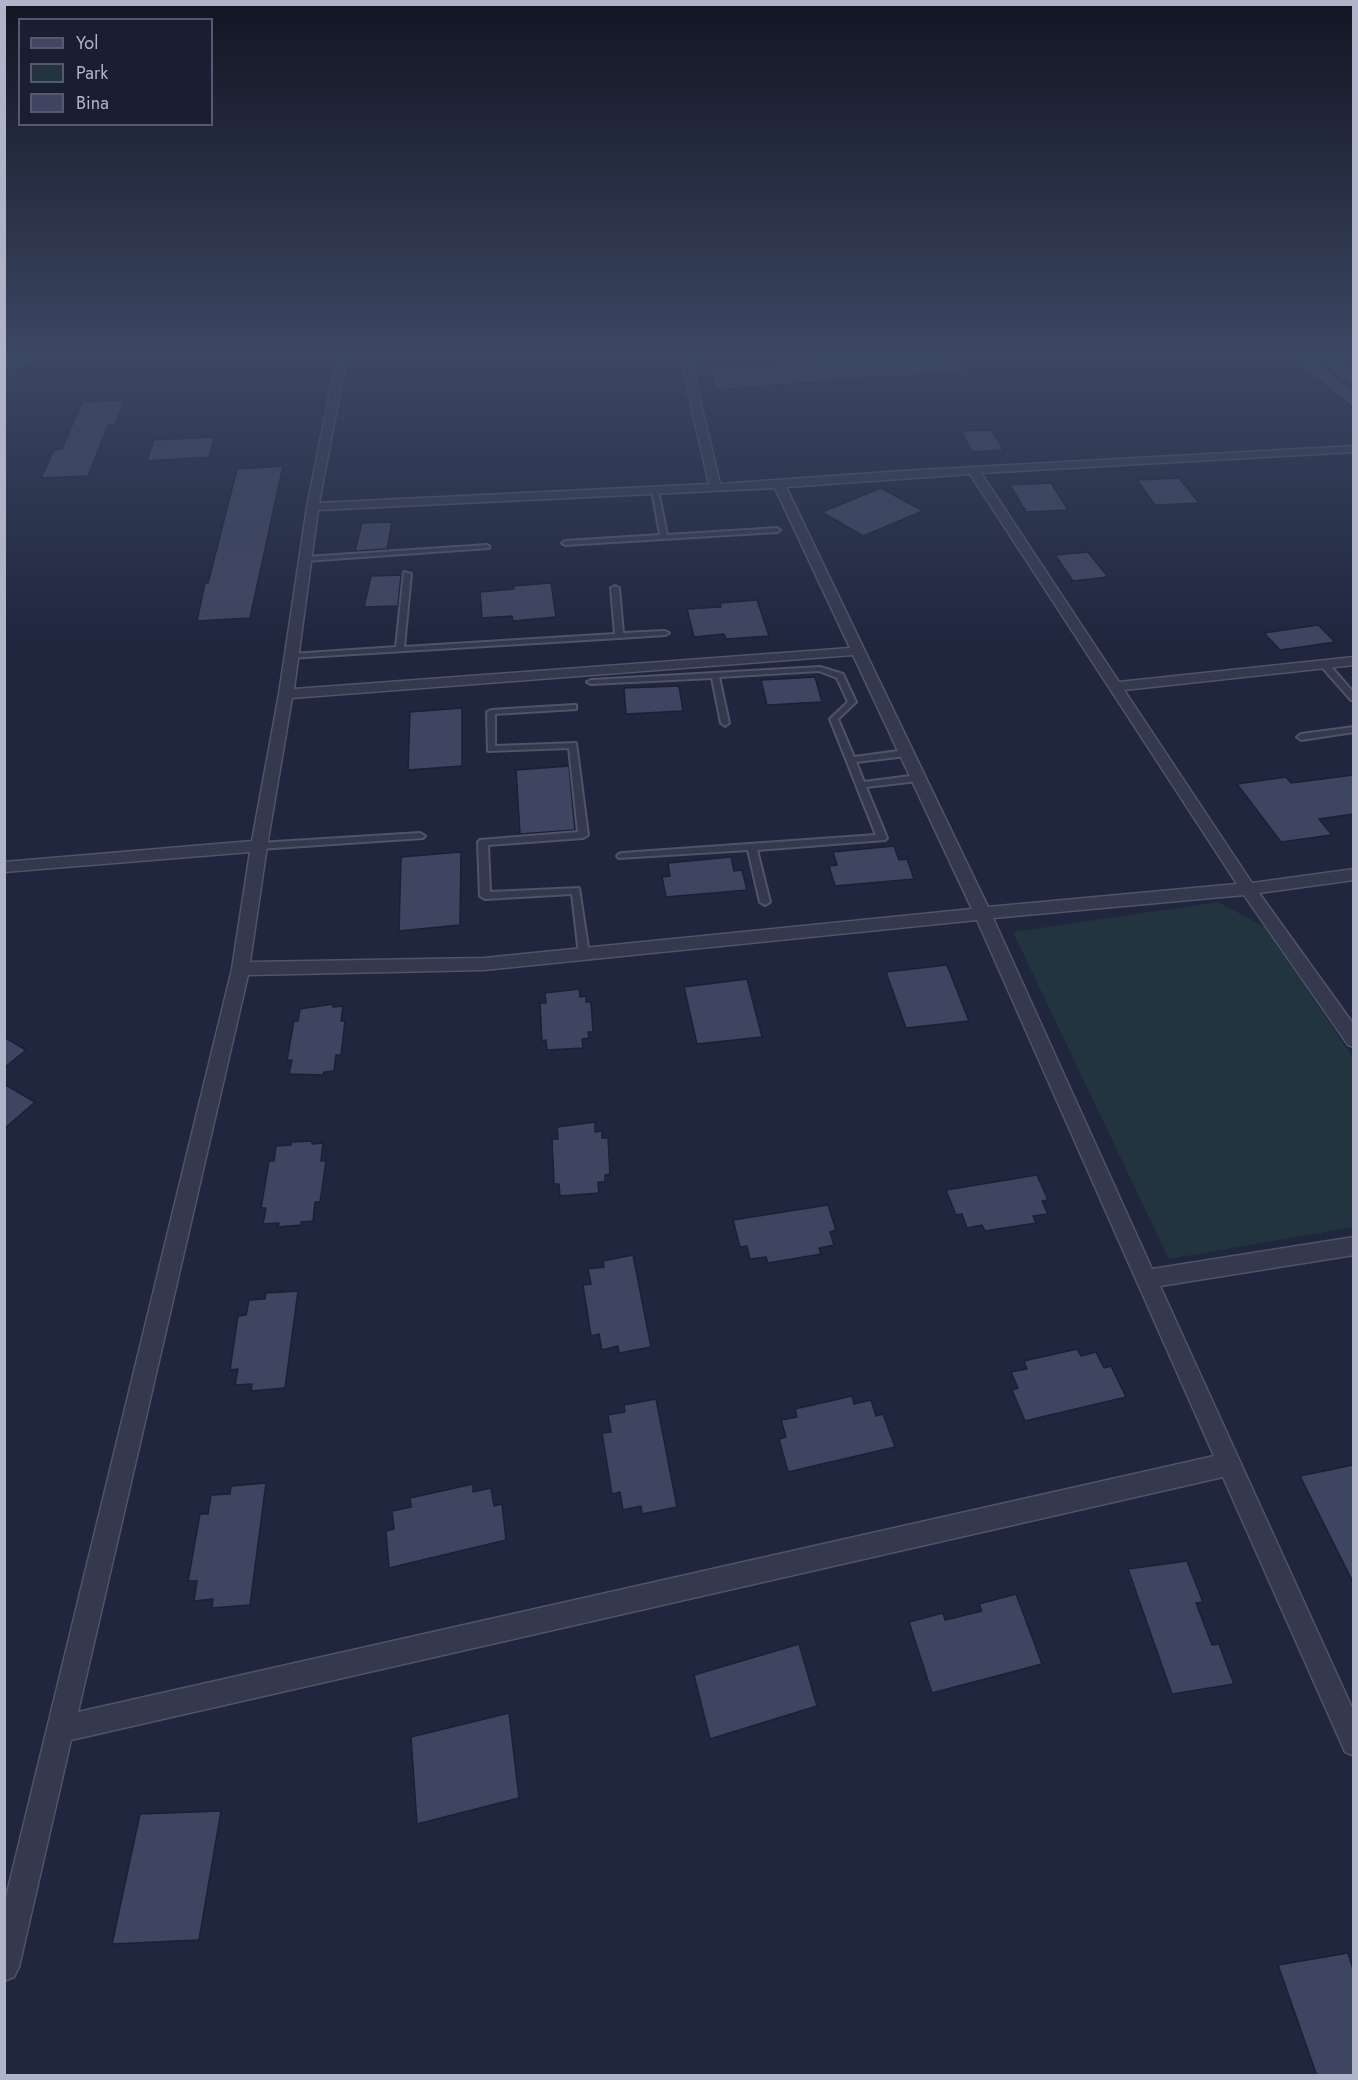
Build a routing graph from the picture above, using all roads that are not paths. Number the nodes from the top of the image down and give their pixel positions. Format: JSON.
{"nodes":[{"id":1,"x":323,"y":453,"type":"edge"},
{"id":2,"x":707,"y":453,"type":"edge"},
{"id":3,"x":1279,"y":453,"type":"edge"},
{"id":4,"x":973,"y":470,"type":"junction"},
{"id":5,"x":779,"y":484,"type":"junction"},
{"id":6,"x":715,"y":487,"type":"junction"},
{"id":7,"x":655,"y":490,"type":"junction"},
{"id":8,"x":313,"y":507,"type":"junction"},
{"id":9,"x":777,"y":530,"type":"dead end"},
{"id":10,"x":664,"y":538,"type":"junction"},
{"id":11,"x":565,"y":543,"type":"dead end"},
{"id":12,"x":487,"y":547,"type":"dead end"},
{"id":13,"x":305,"y":559,"type":"junction"},
{"id":14,"x":406,"y":574,"type":"dead end"},
{"id":15,"x":615,"y":588,"type":"dead end"},
{"id":16,"x":665,"y":633,"type":"dead end"},
{"id":17,"x":619,"y":636,"type":"junction"},
{"id":18,"x":400,"y":649,"type":"junction"},
{"id":19,"x":858,"y":651,"type":"junction"},
{"id":20,"x":292,"y":656,"type":"junction"},
{"id":21,"x":1353,"y":661,"type":"edge"},
{"id":22,"x":1323,"y":664,"type":"junction"},
{"id":23,"x":716,"y":675,"type":"junction"},
{"id":24,"x":591,"y":682,"type":"dead end"},
{"id":25,"x":1115,"y":687,"type":"junction"},
{"id":26,"x":286,"y":694,"type":"junction"},
{"id":27,"x":1353,"y":698,"type":"edge"},
{"id":28,"x":573,"y":707,"type":"dead end"},
{"id":29,"x":725,"y":723,"type":"dead end"},
{"id":30,"x":1353,"y":729,"type":"edge"},
{"id":31,"x":1301,"y":737,"type":"dead end"},
{"id":32,"x":906,"y":753,"type":"junction"},
{"id":33,"x":850,"y":760,"type":"junction"},
{"id":34,"x":918,"y":778,"type":"junction"},
{"id":35,"x":861,"y":785,"type":"junction"},
{"id":36,"x":420,"y":836,"type":"dead end"},
{"id":37,"x":259,"y":846,"type":"junction"},
{"id":38,"x":752,"y":847,"type":"junction"},
{"id":39,"x":622,"y":856,"type":"dead end"},
{"id":40,"x":4,"y":867,"type":"edge"},
{"id":41,"x":1353,"y":874,"type":"edge"},
{"id":42,"x":1248,"y":889,"type":"junction"},
{"id":43,"x":765,"y":902,"type":"dead end"},
{"id":44,"x":983,"y":915,"type":"junction"},
{"id":45,"x":584,"y":954,"type":"junction"},
{"id":46,"x":241,"y":969,"type":"junction"},
{"id":47,"x":1353,"y":1040,"type":"edge"},
{"id":48,"x":1353,"y":1246,"type":"edge"},
{"id":49,"x":1146,"y":1279,"type":"junction"},
{"id":50,"x":1229,"y":1464,"type":"junction"},
{"id":51,"x":61,"y":1729,"type":"junction"},
{"id":52,"x":1353,"y":1743,"type":"edge"},
{"id":53,"x":4,"y":1967,"type":"edge"}],
"edges":[{"from":1,"to":8,"type":"street"},
{"from":2,"to":6,"type":"street"},
{"from":3,"to":4,"type":"street"},
{"from":4,"to":5,"type":"street"},
{"from":4,"to":25,"type":"street"},
{"from":5,"to":6,"type":"street"},
{"from":5,"to":19,"type":"street"},
{"from":6,"to":7,"type":"street"},
{"from":7,"to":8,"type":"street"},
{"from":7,"to":10,"type":"lane"},
{"from":8,"to":13,"type":"street"},
{"from":9,"to":10,"type":"lane"},
{"from":10,"to":11,"type":"lane"},
{"from":12,"to":13,"type":"lane"},
{"from":13,"to":20,"type":"street"},
{"from":14,"to":18,"type":"lane"},
{"from":15,"to":17,"type":"lane"},
{"from":16,"to":17,"type":"lane"},
{"from":17,"to":18,"type":"lane"},
{"from":18,"to":20,"type":"lane"},
{"from":19,"to":26,"type":"street"},
{"from":19,"to":32,"type":"street"},
{"from":20,"to":26,"type":"street"},
{"from":21,"to":22,"type":"street"},
{"from":22,"to":25,"type":"street"},
{"from":22,"to":27,"type":"lane"},
{"from":23,"to":24,"type":"lane"},
{"from":23,"to":29,"type":"lane"},
{"from":23,"to":33,"type":"lane"},
{"from":25,"to":42,"type":"street"},
{"from":26,"to":37,"type":"street"},
{"from":28,"to":45,"type":"lane"},
{"from":30,"to":31,"type":"lane"},
{"from":32,"to":33,"type":"lane"},
{"from":32,"to":34,"type":"street"},
{"from":33,"to":35,"type":"lane"},
{"from":34,"to":35,"type":"lane"},
{"from":34,"to":44,"type":"street"},
{"from":35,"to":38,"type":"lane"},
{"from":36,"to":37,"type":"lane"},
{"from":37,"to":40,"type":"street"},
{"from":37,"to":46,"type":"street"},
{"from":38,"to":39,"type":"lane"},
{"from":38,"to":43,"type":"lane"},
{"from":41,"to":42,"type":"street"},
{"from":42,"to":44,"type":"street"},
{"from":42,"to":47,"type":"street"},
{"from":44,"to":45,"type":"street"},
{"from":44,"to":49,"type":"street"},
{"from":45,"to":46,"type":"street"},
{"from":46,"to":51,"type":"street"},
{"from":48,"to":49,"type":"street"},
{"from":49,"to":50,"type":"street"},
{"from":50,"to":51,"type":"street"},
{"from":50,"to":52,"type":"street"},
{"from":51,"to":53,"type":"street"}]}
